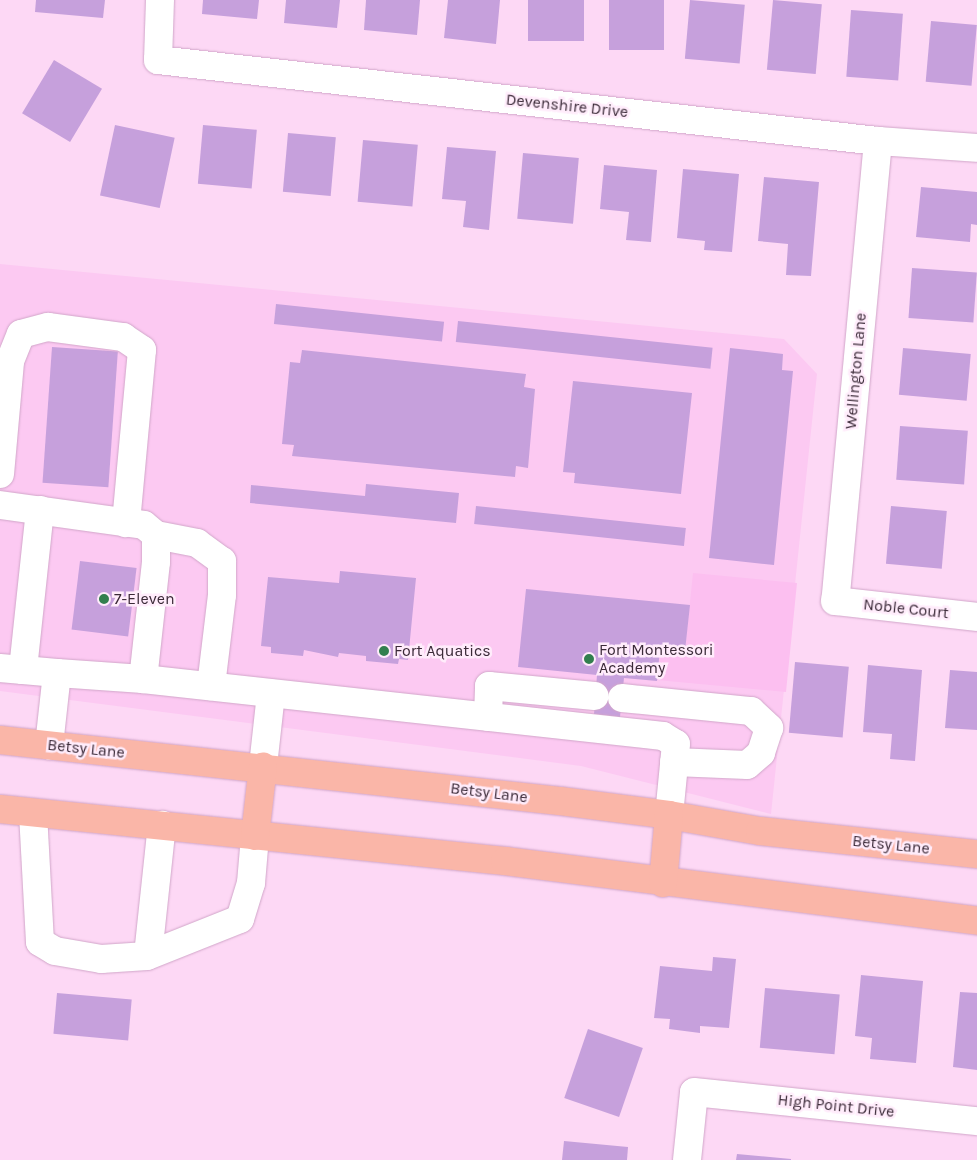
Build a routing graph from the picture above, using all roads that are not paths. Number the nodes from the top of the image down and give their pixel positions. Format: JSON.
{"nodes":[{"id":1,"x":160,"y":0,"type":"edge"},
{"id":2,"x":878,"y":141,"type":"junction"},
{"id":3,"x":977,"y":148,"type":"edge"},
{"id":4,"x":0,"y":474,"type":"edge"},
{"id":5,"x":0,"y":505,"type":"edge"},
{"id":6,"x":40,"y":510,"type":"junction"},
{"id":7,"x":126,"y":523,"type":"junction"},
{"id":8,"x":156,"y":535,"type":"junction"},
{"id":9,"x":835,"y":602,"type":"joint"},
{"id":10,"x":977,"y":617,"type":"edge"},
{"id":11,"x":12,"y":669,"type":"edge"},
{"id":12,"x":57,"y":674,"type":"junction"},
{"id":13,"x":143,"y":679,"type":"junction"},
{"id":14,"x":211,"y":686,"type":"junction"},
{"id":15,"x":271,"y":693,"type":"junction"},
{"id":16,"x":488,"y":717,"type":"junction"},
{"id":17,"x":0,"y":740,"type":"edge"},
{"id":18,"x":49,"y":746,"type":"junction"},
{"id":19,"x":674,"y":762,"type":"junction"},
{"id":20,"x":263,"y":766,"type":"junction"},
{"id":21,"x":0,"y":810,"type":"edge"},
{"id":22,"x":33,"y":813,"type":"junction"},
{"id":23,"x":669,"y":815,"type":"junction"},
{"id":24,"x":162,"y":826,"type":"junction"},
{"id":25,"x":255,"y":836,"type":"junction"},
{"id":26,"x":977,"y":854,"type":"edge"},
{"id":27,"x":663,"y":883,"type":"junction"},
{"id":28,"x":977,"y":921,"type":"edge"},
{"id":29,"x":148,"y":955,"type":"junction"},
{"id":30,"x":977,"y":1121,"type":"edge"},
{"id":31,"x":687,"y":1160,"type":"edge"}],
"edges":[{"from":1,"to":2,"type":"street","name":"Devenshire Drive"},
{"from":2,"to":3,"type":"street","name":"Devenshire Drive"},
{"from":2,"to":9,"type":"street","name":"Wellington Lane"},
{"from":4,"to":7,"type":"street"},
{"from":5,"to":6,"type":"street"},
{"from":6,"to":7,"type":"street"},
{"from":6,"to":11,"type":"street"},
{"from":7,"to":8,"type":"street"},
{"from":8,"to":13,"type":"street"},
{"from":8,"to":14,"type":"street"},
{"from":9,"to":10,"type":"street","name":"Noble Court"},
{"from":11,"to":12,"type":"street"},
{"from":12,"to":13,"type":"street"},
{"from":12,"to":18,"type":"street"},
{"from":13,"to":14,"type":"street"},
{"from":14,"to":15,"type":"street"},
{"from":15,"to":16,"type":"street"},
{"from":15,"to":20,"type":"street"},
{"from":16,"to":19,"type":"street"},
{"from":16,"to":19,"type":"street"},
{"from":17,"to":18,"type":"main road","name":"Betsy Lane"},
{"from":18,"to":20,"type":"main road","name":"Betsy Lane"},
{"from":19,"to":23,"type":"street"},
{"from":20,"to":23,"type":"main road","name":"Betsy Lane"},
{"from":20,"to":25,"type":"main road"},
{"from":21,"to":22,"type":"main road"},
{"from":22,"to":24,"type":"main road"},
{"from":22,"to":29,"type":"street"},
{"from":23,"to":26,"type":"main road","name":"Betsy Lane"},
{"from":23,"to":27,"type":"main road"},
{"from":24,"to":25,"type":"main road"},
{"from":24,"to":29,"type":"street"},
{"from":25,"to":27,"type":"main road"},
{"from":25,"to":29,"type":"street"},
{"from":27,"to":28,"type":"main road"},
{"from":30,"to":31,"type":"street","name":"High Point Drive"}]}
